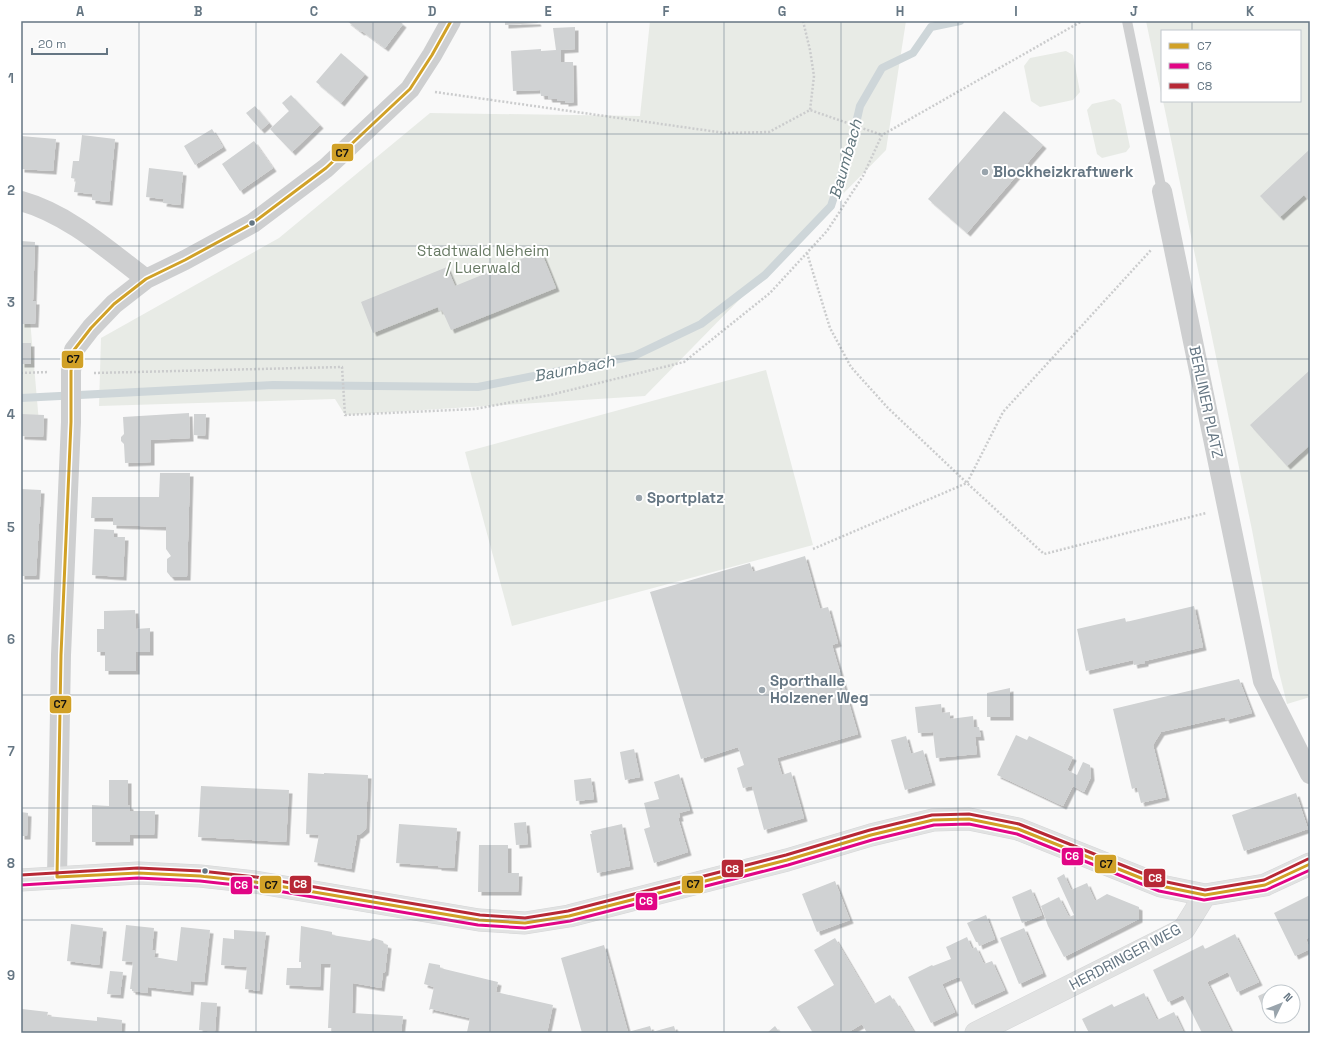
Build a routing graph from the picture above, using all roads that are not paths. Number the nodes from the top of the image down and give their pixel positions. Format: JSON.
{"nodes":[{"id":1,"x":451,"y":21,"type":"edge"},
{"id":2,"x":1127,"y":21,"type":"edge"},
{"id":3,"x":1162,"y":191,"type":"joint"},
{"id":4,"x":21,"y":201,"type":"edge"},
{"id":5,"x":146,"y":279,"type":"junction"},
{"id":6,"x":1310,"y":774,"type":"edge"},
{"id":7,"x":1310,"y":864,"type":"edge"},
{"id":8,"x":57,"y":877,"type":"junction"},
{"id":9,"x":21,"y":880,"type":"edge"},
{"id":10,"x":1205,"y":895,"type":"junction"},
{"id":11,"x":976,"y":1033,"type":"edge"}],
"edges":[{"from":1,"to":5,"type":"street"},
{"from":2,"to":3,"type":"lane","name":"BERLINER PLATZ"},
{"from":3,"to":6,"type":"street","name":"BERLINER PLATZ"},
{"from":4,"to":5,"type":"street"},
{"from":5,"to":8,"type":"street"},
{"from":7,"to":10,"type":"main road"},
{"from":8,"to":9,"type":"main road"},
{"from":8,"to":10,"type":"main road"},
{"from":10,"to":11,"type":"main road","name":"HERDRINGER WEG"}]}
